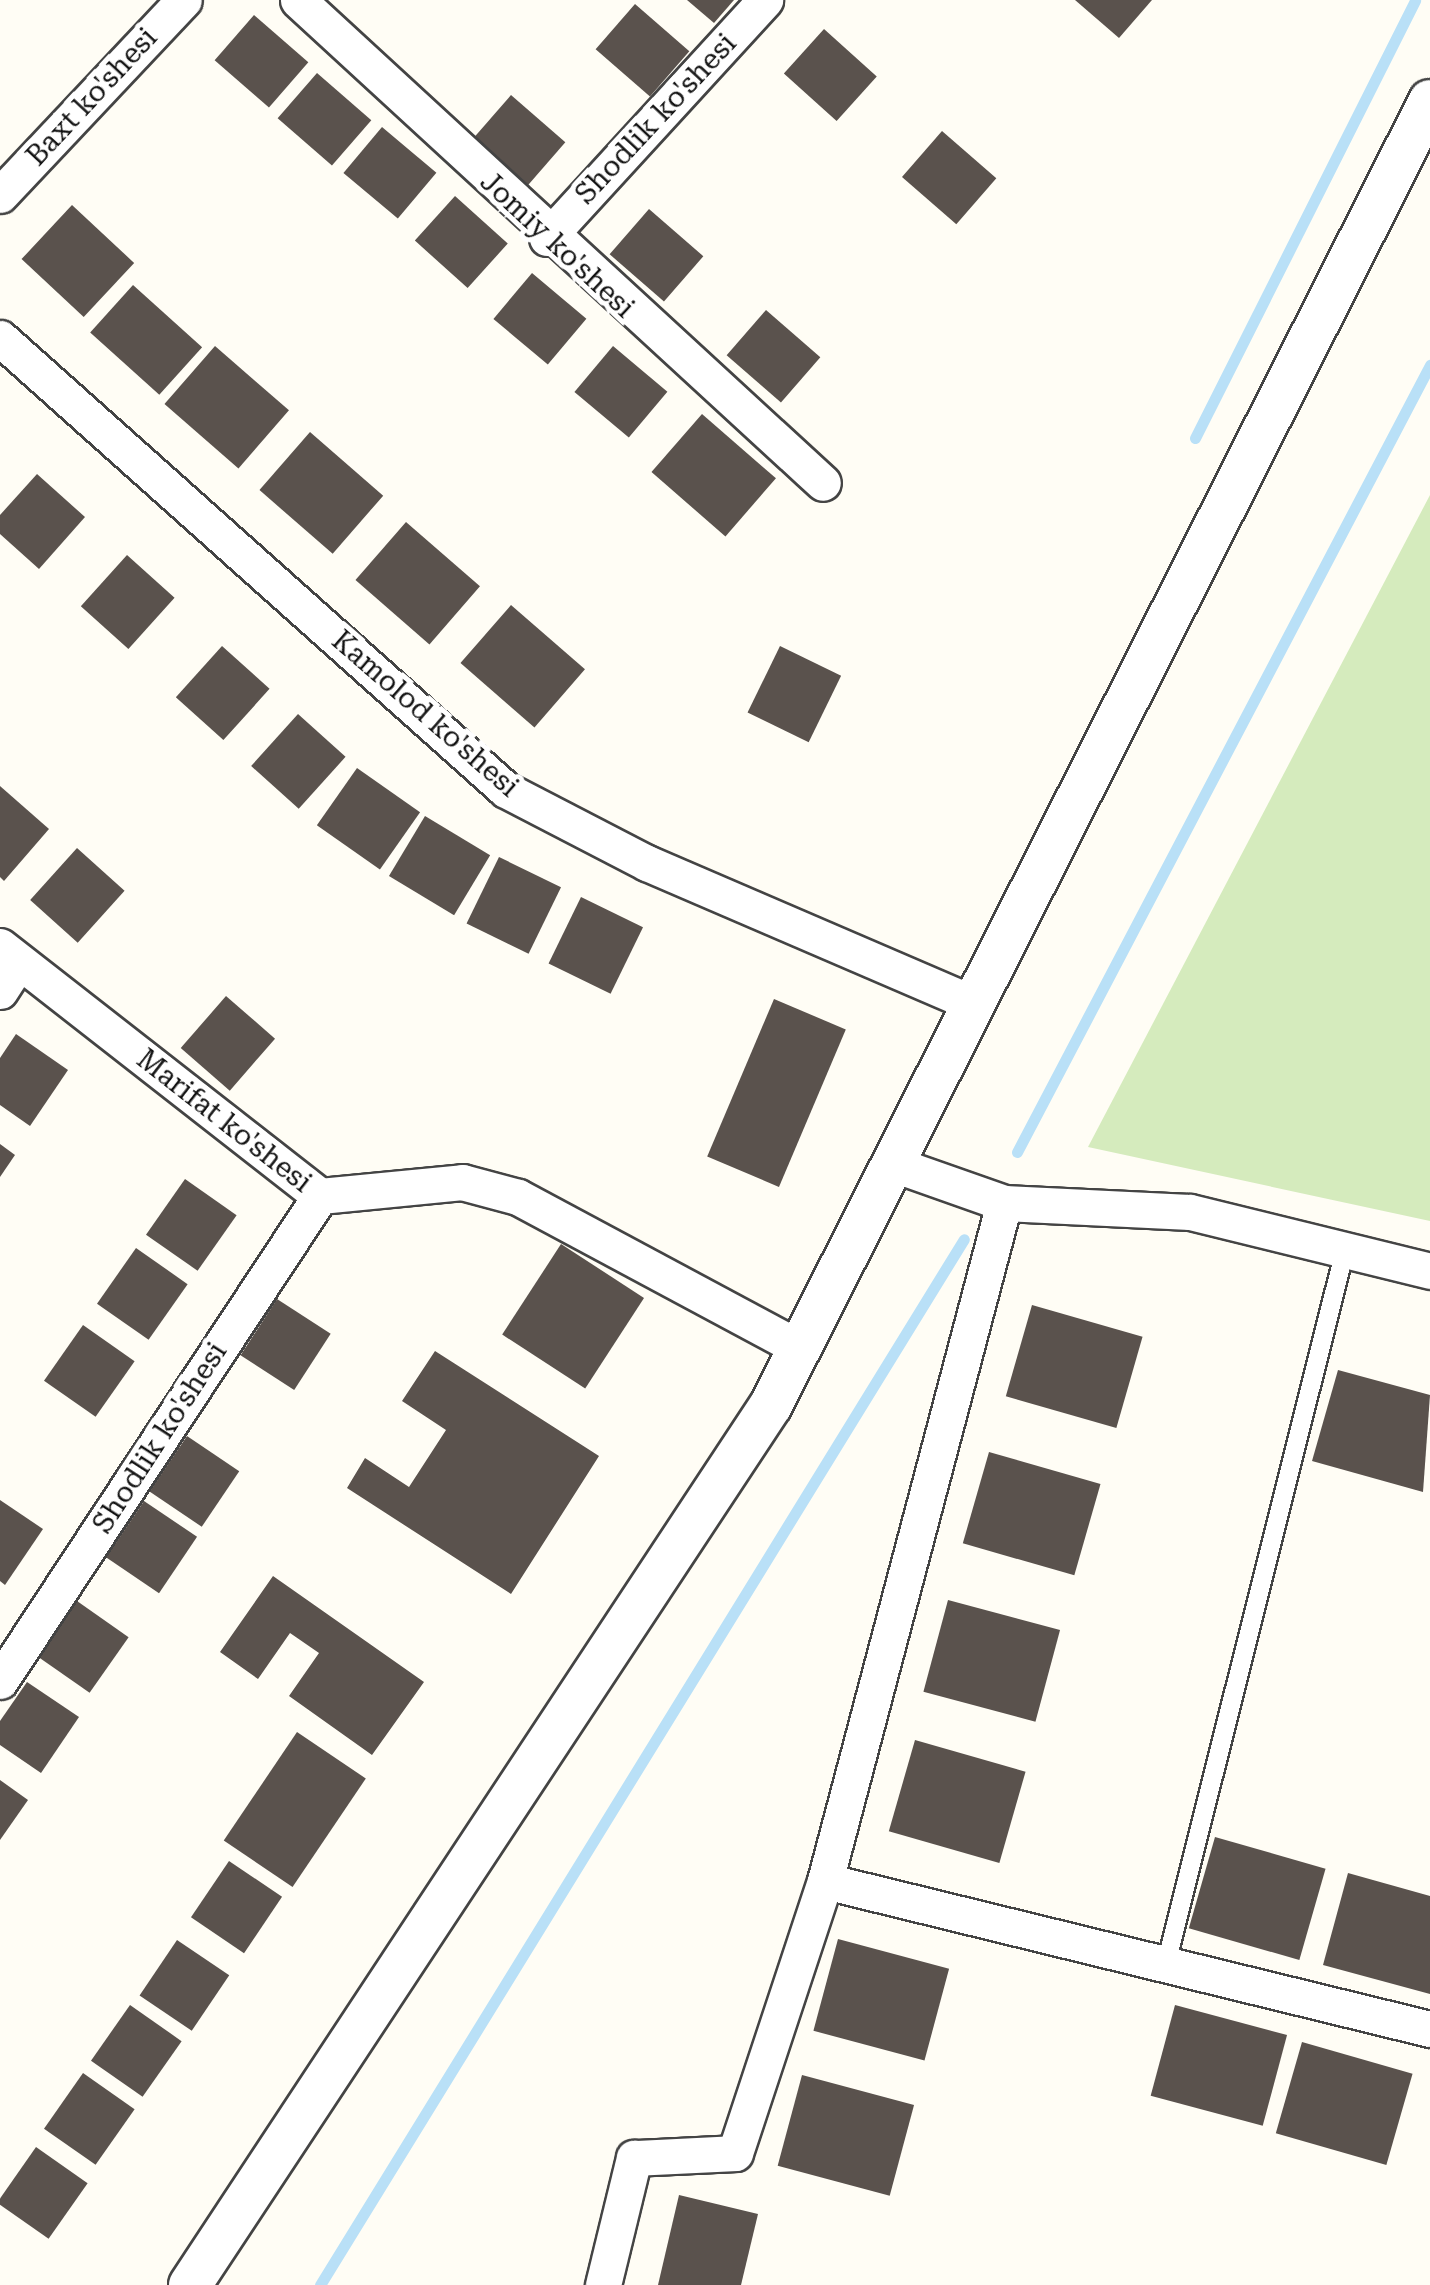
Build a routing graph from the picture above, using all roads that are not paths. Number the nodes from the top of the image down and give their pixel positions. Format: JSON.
{"nodes":[{"id":1,"x":184,"y":0,"type":"edge"},
{"id":2,"x":298,"y":0,"type":"edge"},
{"id":3,"x":765,"y":0,"type":"edge"},
{"id":4,"x":1430,"y":101,"type":"edge"},
{"id":5,"x":0,"y":195,"type":"edge"},
{"id":6,"x":547,"y":238,"type":"junction"},
{"id":7,"x":0,"y":338,"type":"edge"},
{"id":8,"x":823,"y":483,"type":"dead end"},
{"id":9,"x":6,"y":967,"type":"edge"},
{"id":10,"x":975,"y":1004,"type":"junction"},
{"id":11,"x":899,"y":1166,"type":"junction"},
{"id":12,"x":320,"y":1196,"type":"junction"},
{"id":13,"x":1004,"y":1203,"type":"junction"},
{"id":14,"x":1345,"y":1250,"type":"junction"},
{"id":15,"x":1430,"y":1271,"type":"edge"},
{"id":16,"x":801,"y":1348,"type":"junction"},
{"id":17,"x":0,"y":1682,"type":"edge"},
{"id":18,"x":826,"y":1882,"type":"junction"},
{"id":19,"x":1166,"y":1964,"type":"junction"},
{"id":20,"x":1430,"y":2030,"type":"edge"},
{"id":21,"x":190,"y":2285,"type":"edge"},
{"id":22,"x":602,"y":2285,"type":"edge"}],
"edges":[{"from":1,"to":5,"type":"street","name":"Baxt ko'shesi"},
{"from":2,"to":6,"type":"street","name":"Jomiy ko'shesi"},
{"from":3,"to":6,"type":"street","name":"Shodlik ko'shesi"},
{"from":4,"to":10,"type":"street"},
{"from":6,"to":8,"type":"street","name":"Jomiy ko'shesi"},
{"from":7,"to":10,"type":"street","name":"Kamolod ko'shesi"},
{"from":9,"to":12,"type":"street","name":"Marifat ko'shesi"},
{"from":10,"to":11,"type":"street"},
{"from":11,"to":13,"type":"street"},
{"from":11,"to":16,"type":"street"},
{"from":12,"to":16,"type":"street","name":"Marifat ko'shesi"},
{"from":12,"to":17,"type":"street","name":"Shodlik ko'shesi"},
{"from":13,"to":14,"type":"street"},
{"from":13,"to":18,"type":"street"},
{"from":14,"to":15,"type":"street"},
{"from":14,"to":19,"type":"lane"},
{"from":16,"to":21,"type":"street"},
{"from":18,"to":19,"type":"street"},
{"from":18,"to":22,"type":"street"},
{"from":19,"to":20,"type":"street"}]}
